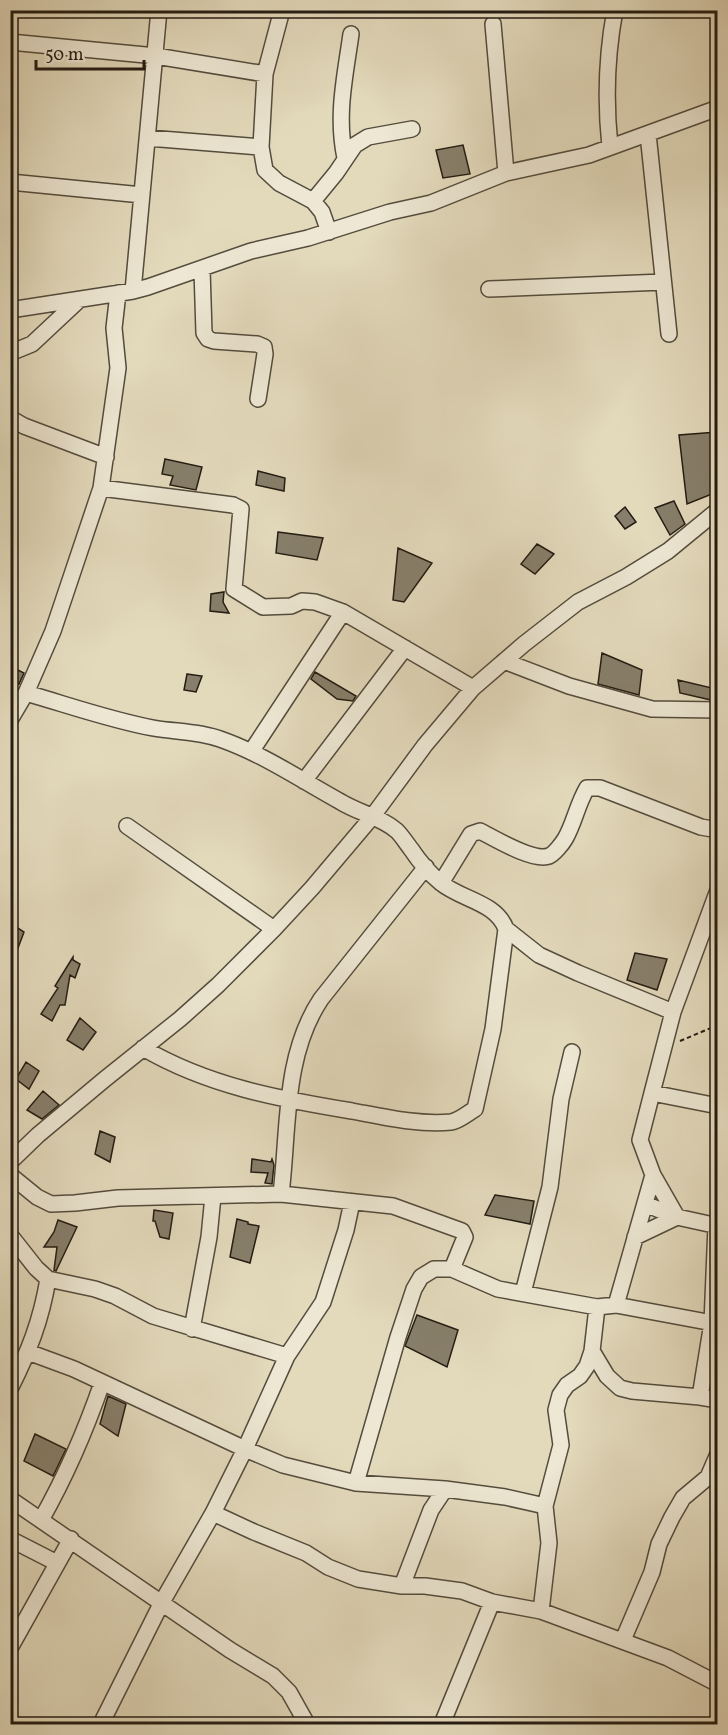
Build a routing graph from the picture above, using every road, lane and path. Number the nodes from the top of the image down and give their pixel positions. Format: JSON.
{"nodes":[{"id":1,"x":159,"y":10,"type":"edge"},
{"id":2,"x":615,"y":10,"type":"edge"},
{"id":3,"x":277,"y":11,"type":"edge"},
{"id":4,"x":493,"y":24,"type":"dead end"},
{"id":5,"x":351,"y":34,"type":"dead end"},
{"id":6,"x":10,"y":42,"type":"edge"},
{"id":7,"x":156,"y":56,"type":"junction"},
{"id":8,"x":265,"y":74,"type":"junction"},
{"id":9,"x":717,"y":108,"type":"edge"},
{"id":10,"x":411,"y":129,"type":"dead end"},
{"id":11,"x":648,"y":135,"type":"junction"},
{"id":12,"x":148,"y":138,"type":"junction"},
{"id":13,"x":261,"y":147,"type":"junction"},
{"id":14,"x":610,"y":147,"type":"junction"},
{"id":15,"x":345,"y":158,"type":"junction"},
{"id":16,"x":506,"y":173,"type":"junction"},
{"id":17,"x":10,"y":182,"type":"edge"},
{"id":18,"x":142,"y":195,"type":"junction"},
{"id":19,"x":314,"y":201,"type":"junction"},
{"id":20,"x":329,"y":232,"type":"junction"},
{"id":21,"x":202,"y":269,"type":"junction"},
{"id":22,"x":663,"y":282,"type":"junction"},
{"id":23,"x":489,"y":290,"type":"dead end"},
{"id":24,"x":126,"y":292,"type":"junction"},
{"id":25,"x":79,"y":300,"type":"junction"},
{"id":26,"x":10,"y":310,"type":"edge"},
{"id":27,"x":669,"y":334,"type":"dead end"},
{"id":28,"x":10,"y":353,"type":"edge"},
{"id":29,"x":258,"y":399,"type":"dead end"},
{"id":30,"x":10,"y":418,"type":"edge"},
{"id":31,"x":106,"y":457,"type":"junction"},
{"id":32,"x":101,"y":488,"type":"junction"},
{"id":33,"x":717,"y":510,"type":"edge"},
{"id":34,"x":343,"y":612,"type":"junction"},
{"id":35,"x":405,"y":648,"type":"junction"},
{"id":36,"x":504,"y":661,"type":"junction"},
{"id":37,"x":473,"y":688,"type":"junction"},
{"id":38,"x":26,"y":693,"type":"junction"},
{"id":39,"x":717,"y":710,"type":"edge"},
{"id":40,"x":10,"y":720,"type":"edge"},
{"id":41,"x":251,"y":752,"type":"junction"},
{"id":42,"x":304,"y":781,"type":"junction"},
{"id":43,"x":372,"y":817,"type":"junction"},
{"id":44,"x":127,"y":826,"type":"dead end"},
{"id":45,"x":717,"y":830,"type":"edge"},
{"id":46,"x":426,"y":867,"type":"junction"},
{"id":47,"x":441,"y":883,"type":"junction"},
{"id":48,"x":717,"y":890,"type":"edge"},
{"id":49,"x":274,"y":929,"type":"junction"},
{"id":50,"x":506,"y":929,"type":"junction"},
{"id":51,"x":673,"y":1012,"type":"junction"},
{"id":52,"x":717,"y":1025,"type":"edge"},
{"id":53,"x":678,"y":1041,"type":"dead end"},
{"id":54,"x":143,"y":1048,"type":"junction"},
{"id":55,"x":572,"y":1052,"type":"dead end"},
{"id":56,"x":652,"y":1094,"type":"junction"},
{"id":57,"x":290,"y":1101,"type":"junction"},
{"id":58,"x":717,"y":1106,"type":"edge"},
{"id":59,"x":10,"y":1162,"type":"edge"},
{"id":60,"x":10,"y":1176,"type":"edge"},
{"id":61,"x":652,"y":1176,"type":"junction"},
{"id":62,"x":281,"y":1194,"type":"junction"},
{"id":63,"x":213,"y":1196,"type":"junction"},
{"id":64,"x":352,"y":1202,"type":"junction"},
{"id":65,"x":645,"y":1204,"type":"junction"},
{"id":66,"x":677,"y":1217,"type":"junction"},
{"id":67,"x":717,"y":1226,"type":"edge"},
{"id":68,"x":10,"y":1235,"type":"edge"},
{"id":69,"x":636,"y":1237,"type":"junction"},
{"id":70,"x":452,"y":1269,"type":"junction"},
{"id":71,"x":48,"y":1280,"type":"junction"},
{"id":72,"x":523,"y":1293,"type":"junction"},
{"id":73,"x":616,"y":1305,"type":"junction"},
{"id":74,"x":597,"y":1307,"type":"junction"},
{"id":75,"x":715,"y":1323,"type":"edge"},
{"id":76,"x":192,"y":1329,"type":"junction"},
{"id":77,"x":28,"y":1352,"type":"junction"},
{"id":78,"x":592,"y":1352,"type":"junction"},
{"id":79,"x":287,"y":1356,"type":"junction"},
{"id":80,"x":102,"y":1383,"type":"junction"},
{"id":81,"x":10,"y":1389,"type":"edge"},
{"id":82,"x":700,"y":1397,"type":"junction"},
{"id":83,"x":717,"y":1401,"type":"edge"},
{"id":84,"x":245,"y":1449,"type":"junction"},
{"id":85,"x":717,"y":1454,"type":"edge"},
{"id":86,"x":356,"y":1483,"type":"junction"},
{"id":87,"x":445,"y":1489,"type":"junction"},
{"id":88,"x":10,"y":1499,"type":"edge"},
{"id":89,"x":545,"y":1506,"type":"junction"},
{"id":90,"x":213,"y":1513,"type":"junction"},
{"id":91,"x":41,"y":1520,"type":"junction"},
{"id":92,"x":10,"y":1539,"type":"edge"},
{"id":93,"x":70,"y":1539,"type":"junction"},
{"id":94,"x":57,"y":1563,"type":"junction"},
{"id":95,"x":402,"y":1586,"type":"junction"},
{"id":96,"x":162,"y":1602,"type":"junction"},
{"id":97,"x":492,"y":1602,"type":"junction"},
{"id":98,"x":541,"y":1611,"type":"junction"},
{"id":99,"x":623,"y":1640,"type":"junction"},
{"id":100,"x":10,"y":1648,"type":"edge"},
{"id":101,"x":717,"y":1684,"type":"edge"},
{"id":102,"x":101,"y":1725,"type":"edge"},
{"id":103,"x":307,"y":1725,"type":"edge"},
{"id":104,"x":442,"y":1725,"type":"edge"}],
"edges":[{"from":1,"to":7,"type":"street"},
{"from":2,"to":14,"type":"street"},
{"from":3,"to":8,"type":"street"},
{"from":4,"to":16,"type":"street"},
{"from":5,"to":15,"type":"street"},
{"from":6,"to":7,"type":"street"},
{"from":7,"to":8,"type":"street"},
{"from":7,"to":12,"type":"street"},
{"from":8,"to":13,"type":"street"},
{"from":9,"to":11,"type":"street"},
{"from":10,"to":15,"type":"street"},
{"from":11,"to":14,"type":"street"},
{"from":11,"to":22,"type":"street"},
{"from":12,"to":13,"type":"street"},
{"from":12,"to":18,"type":"street"},
{"from":13,"to":19,"type":"street"},
{"from":14,"to":16,"type":"street"},
{"from":15,"to":19,"type":"street"},
{"from":16,"to":20,"type":"street"},
{"from":17,"to":18,"type":"street"},
{"from":18,"to":24,"type":"street"},
{"from":19,"to":20,"type":"street"},
{"from":20,"to":21,"type":"street"},
{"from":21,"to":24,"type":"street"},
{"from":21,"to":29,"type":"street"},
{"from":22,"to":23,"type":"street"},
{"from":22,"to":27,"type":"street"},
{"from":24,"to":25,"type":"street"},
{"from":24,"to":31,"type":"street"},
{"from":25,"to":26,"type":"street"},
{"from":25,"to":28,"type":"street"},
{"from":30,"to":31,"type":"street"},
{"from":31,"to":32,"type":"street"},
{"from":32,"to":34,"type":"street"},
{"from":32,"to":38,"type":"street"},
{"from":33,"to":36,"type":"street"},
{"from":34,"to":35,"type":"street"},
{"from":34,"to":41,"type":"street"},
{"from":35,"to":37,"type":"street"},
{"from":35,"to":42,"type":"street"},
{"from":36,"to":37,"type":"street"},
{"from":36,"to":39,"type":"street"},
{"from":37,"to":43,"type":"street"},
{"from":38,"to":40,"type":"street"},
{"from":38,"to":41,"type":"street"},
{"from":41,"to":42,"type":"street"},
{"from":42,"to":43,"type":"street"},
{"from":43,"to":46,"type":"street"},
{"from":43,"to":49,"type":"street"},
{"from":44,"to":49,"type":"street"},
{"from":45,"to":47,"type":"street"},
{"from":46,"to":47,"type":"street"},
{"from":46,"to":57,"type":"street"},
{"from":47,"to":50,"type":"street"},
{"from":48,"to":51,"type":"street"},
{"from":49,"to":54,"type":"street"},
{"from":50,"to":51,"type":"street"},
{"from":50,"to":57,"type":"street"},
{"from":51,"to":56,"type":"street"},
{"from":52,"to":53,"type":"path"},
{"from":54,"to":57,"type":"street"},
{"from":54,"to":59,"type":"street"},
{"from":55,"to":72,"type":"street"},
{"from":56,"to":58,"type":"street"},
{"from":56,"to":61,"type":"street"},
{"from":57,"to":62,"type":"street"},
{"from":60,"to":63,"type":"street"},
{"from":61,"to":65,"type":"street"},
{"from":61,"to":66,"type":"street"},
{"from":62,"to":63,"type":"street"},
{"from":62,"to":64,"type":"street"},
{"from":63,"to":76,"type":"street"},
{"from":64,"to":70,"type":"street"},
{"from":64,"to":79,"type":"street"},
{"from":65,"to":66,"type":"street"},
{"from":65,"to":69,"type":"street"},
{"from":66,"to":67,"type":"street"},
{"from":66,"to":69,"type":"street"},
{"from":67,"to":75,"type":"street"},
{"from":68,"to":71,"type":"street"},
{"from":69,"to":73,"type":"street"},
{"from":70,"to":72,"type":"street"},
{"from":70,"to":86,"type":"street"},
{"from":71,"to":76,"type":"street"},
{"from":71,"to":77,"type":"street"},
{"from":72,"to":74,"type":"street"},
{"from":73,"to":74,"type":"street"},
{"from":73,"to":75,"type":"street"},
{"from":74,"to":78,"type":"street"},
{"from":75,"to":82,"type":"street"},
{"from":76,"to":79,"type":"street"},
{"from":77,"to":80,"type":"street"},
{"from":77,"to":81,"type":"street"},
{"from":78,"to":82,"type":"street"},
{"from":78,"to":89,"type":"street"},
{"from":79,"to":84,"type":"street"},
{"from":80,"to":84,"type":"street"},
{"from":80,"to":91,"type":"street"},
{"from":82,"to":83,"type":"street"},
{"from":84,"to":86,"type":"street"},
{"from":84,"to":90,"type":"street"},
{"from":85,"to":99,"type":"street"},
{"from":86,"to":87,"type":"street"},
{"from":87,"to":89,"type":"street"},
{"from":87,"to":95,"type":"street"},
{"from":88,"to":91,"type":"street"},
{"from":89,"to":98,"type":"street"},
{"from":90,"to":95,"type":"street"},
{"from":90,"to":96,"type":"street"},
{"from":91,"to":93,"type":"street"},
{"from":92,"to":94,"type":"street"},
{"from":93,"to":94,"type":"street"},
{"from":93,"to":96,"type":"street"},
{"from":94,"to":100,"type":"street"},
{"from":95,"to":97,"type":"street"},
{"from":96,"to":102,"type":"street"},
{"from":96,"to":103,"type":"street"},
{"from":97,"to":98,"type":"street"},
{"from":97,"to":104,"type":"street"},
{"from":98,"to":99,"type":"street"},
{"from":99,"to":101,"type":"street"}]}
